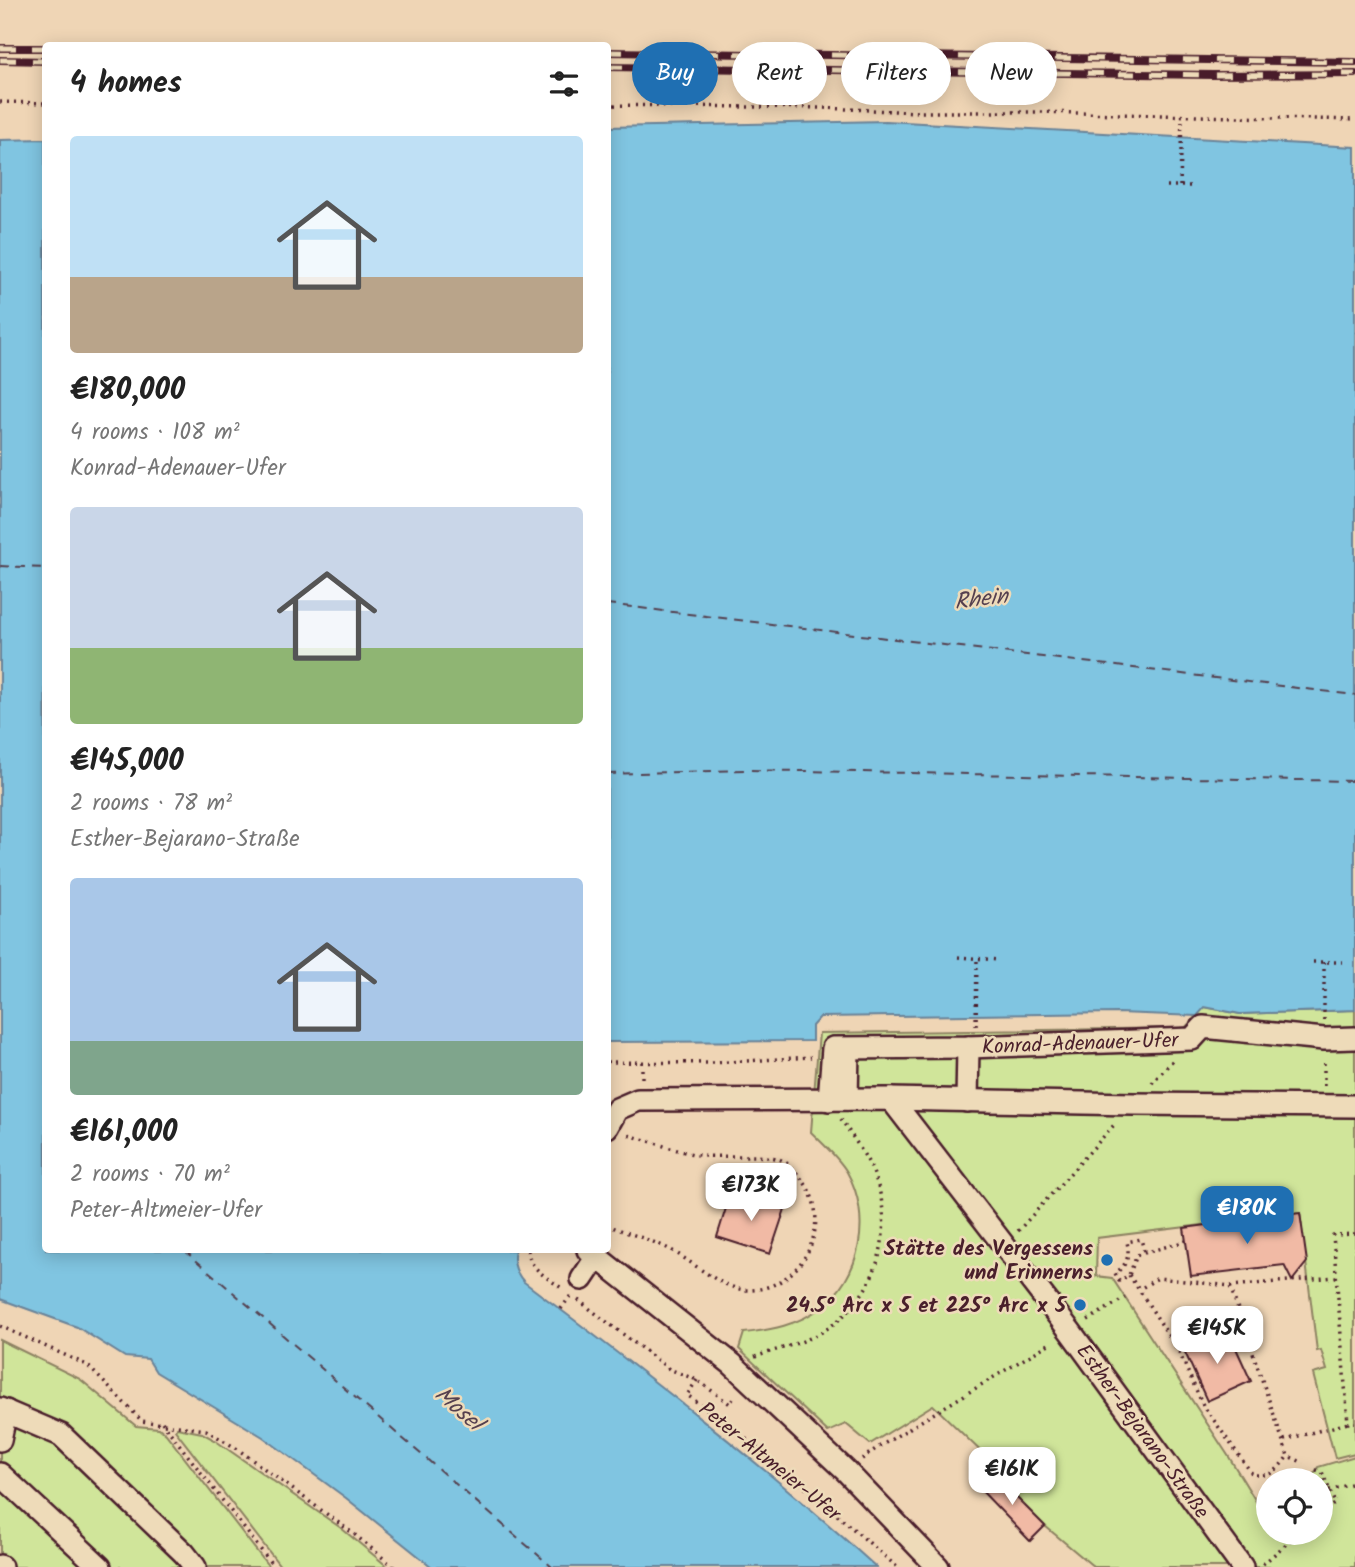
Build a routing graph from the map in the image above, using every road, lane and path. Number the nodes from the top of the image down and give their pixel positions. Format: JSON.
{"nodes":[{"id":1,"x":0,"y":102,"type":"edge"},
{"id":2,"x":42,"y":103,"type":"edge"},
{"id":3,"x":611,"y":106,"type":"edge"},
{"id":4,"x":1182,"y":116,"type":"junction"},
{"id":5,"x":1355,"y":120,"type":"edge"},
{"id":6,"x":1167,"y":186,"type":"dead end"},
{"id":7,"x":1180,"y":186,"type":"junction"},
{"id":8,"x":1190,"y":186,"type":"dead end"},
{"id":9,"x":958,"y":957,"type":"dead end"},
{"id":10,"x":977,"y":958,"type":"junction"},
{"id":11,"x":999,"y":960,"type":"dead end"},
{"id":12,"x":1312,"y":962,"type":"dead end"},
{"id":13,"x":1324,"y":962,"type":"junction"},
{"id":14,"x":1342,"y":962,"type":"dead end"},
{"id":15,"x":1324,"y":1034,"type":"junction"},
{"id":16,"x":1355,"y":1038,"type":"edge"},
{"id":17,"x":1192,"y":1039,"type":"junction"},
{"id":18,"x":972,"y":1047,"type":"junction"},
{"id":19,"x":818,"y":1057,"type":"dead end"},
{"id":20,"x":611,"y":1064,"type":"edge"},
{"id":21,"x":642,"y":1082,"type":"junction"},
{"id":22,"x":838,"y":1099,"type":"junction"},
{"id":23,"x":891,"y":1099,"type":"junction"},
{"id":24,"x":967,"y":1101,"type":"junction"},
{"id":25,"x":1133,"y":1104,"type":"junction"},
{"id":26,"x":1324,"y":1106,"type":"junction"},
{"id":27,"x":1355,"y":1106,"type":"edge"},
{"id":28,"x":613,"y":1129,"type":"edge"},
{"id":29,"x":611,"y":1227,"type":"edge"},
{"id":30,"x":1355,"y":1234,"type":"edge"},
{"id":31,"x":1186,"y":1241,"type":"dead end"},
{"id":32,"x":1005,"y":1246,"type":"junction"},
{"id":33,"x":1144,"y":1251,"type":"junction"},
{"id":34,"x":528,"y":1253,"type":"edge"},
{"id":35,"x":592,"y":1254,"type":"edge"},
{"id":36,"x":1129,"y":1275,"type":"junction"},
{"id":37,"x":1336,"y":1278,"type":"junction"},
{"id":38,"x":582,"y":1279,"type":"dead end"},
{"id":39,"x":1230,"y":1286,"type":"junction"},
{"id":40,"x":1143,"y":1287,"type":"dead end"},
{"id":41,"x":568,"y":1298,"type":"dead end"},
{"id":42,"x":1125,"y":1298,"type":"dead end"},
{"id":43,"x":561,"y":1309,"type":"dead end"},
{"id":44,"x":0,"y":1326,"type":"edge"},
{"id":45,"x":1070,"y":1331,"type":"junction"},
{"id":46,"x":732,"y":1364,"type":"junction"},
{"id":47,"x":697,"y":1380,"type":"junction"},
{"id":48,"x":730,"y":1404,"type":"dead end"},
{"id":49,"x":3,"y":1410,"type":"edge"},
{"id":50,"x":162,"y":1422,"type":"junction"},
{"id":51,"x":1348,"y":1423,"type":"junction"},
{"id":52,"x":1355,"y":1423,"type":"edge"},
{"id":53,"x":0,"y":1440,"type":"edge"},
{"id":54,"x":1284,"y":1440,"type":"junction"},
{"id":55,"x":1288,"y":1456,"type":"junction"},
{"id":56,"x":1304,"y":1463,"type":"dead end"},
{"id":57,"x":846,"y":1471,"type":"junction"},
{"id":58,"x":0,"y":1475,"type":"edge"},
{"id":59,"x":1355,"y":1483,"type":"edge"},
{"id":60,"x":1333,"y":1489,"type":"edge"},
{"id":61,"x":1285,"y":1545,"type":"edge"},
{"id":62,"x":184,"y":1562,"type":"edge"},
{"id":63,"x":100,"y":1567,"type":"edge"},
{"id":64,"x":274,"y":1567,"type":"edge"},
{"id":65,"x":394,"y":1567,"type":"edge"},
{"id":66,"x":897,"y":1567,"type":"edge"},
{"id":67,"x":938,"y":1567,"type":"edge"},
{"id":68,"x":1242,"y":1567,"type":"edge"},
{"id":69,"x":1260,"y":1567,"type":"edge"}],
"edges":[{"from":1,"to":2,"type":"path"},
{"from":3,"to":4,"type":"path"},
{"from":4,"to":5,"type":"path"},
{"from":4,"to":7,"type":"path"},
{"from":6,"to":7,"type":"path"},
{"from":7,"to":8,"type":"path"},
{"from":9,"to":10,"type":"path"},
{"from":10,"to":11,"type":"path"},
{"from":10,"to":18,"type":"path"},
{"from":12,"to":13,"type":"path"},
{"from":13,"to":14,"type":"path"},
{"from":13,"to":15,"type":"path"},
{"from":15,"to":16,"type":"street","name":"Konrad-Adenauer-Ufer"},
{"from":15,"to":17,"type":"street","name":"Konrad-Adenauer-Ufer"},
{"from":15,"to":26,"type":"path"},
{"from":17,"to":18,"type":"street","name":"Konrad-Adenauer-Ufer"},
{"from":17,"to":25,"type":"path"},
{"from":18,"to":22,"type":"street","name":"Konrad-Adenauer-Ufer"},
{"from":18,"to":24,"type":"street","name":"Konrad-Adenauer-Ufer"},
{"from":19,"to":21,"type":"path"},
{"from":20,"to":21,"type":"path"},
{"from":21,"to":22,"type":"street"},
{"from":21,"to":28,"type":"street"},
{"from":22,"to":23,"type":"street"},
{"from":22,"to":46,"type":"path"},
{"from":23,"to":24,"type":"street"},
{"from":23,"to":32,"type":"street"},
{"from":24,"to":25,"type":"street"},
{"from":25,"to":26,"type":"street"},
{"from":25,"to":32,"type":"path"},
{"from":26,"to":27,"type":"street"},
{"from":28,"to":29,"type":"path"},
{"from":30,"to":37,"type":"path"},
{"from":31,"to":33,"type":"path"},
{"from":32,"to":45,"type":"street","name":"Esther-Bejarano-Straße"},
{"from":33,"to":36,"type":"path"},
{"from":33,"to":36,"type":"path"},
{"from":34,"to":47,"type":"path"},
{"from":35,"to":38,"type":"street"},
{"from":35,"to":46,"type":"street","name":"Peter-Altmeier-Ufer"},
{"from":36,"to":55,"type":"path","bridge":true},
{"from":37,"to":39,"type":"path"},
{"from":37,"to":51,"type":"path"},
{"from":39,"to":40,"type":"path"},
{"from":39,"to":54,"type":"path"},
{"from":41,"to":43,"type":"path"},
{"from":42,"to":45,"type":"path"},
{"from":44,"to":50,"type":"path"},
{"from":45,"to":57,"type":"path"},
{"from":45,"to":68,"type":"street","name":"Esther-Bejarano-Straße"},
{"from":46,"to":57,"type":"street","name":"Peter-Altmeier-Ufer"},
{"from":47,"to":48,"type":"path","name":"Peter-Altmeier-Ufer"},
{"from":47,"to":66,"type":"path","name":"Peter-Altmeier-Ufer"},
{"from":49,"to":53,"type":"street"},
{"from":49,"to":62,"type":"street"},
{"from":50,"to":64,"type":"path"},
{"from":50,"to":65,"type":"path"},
{"from":51,"to":52,"type":"path"},
{"from":51,"to":54,"type":"path"},
{"from":54,"to":55,"type":"path"},
{"from":55,"to":56,"type":"path"},
{"from":57,"to":67,"type":"street","name":"Peter-Altmeier-Ufer"},
{"from":58,"to":63,"type":"street"},
{"from":59,"to":60,"type":"path"},
{"from":61,"to":69,"type":"path"}]}
